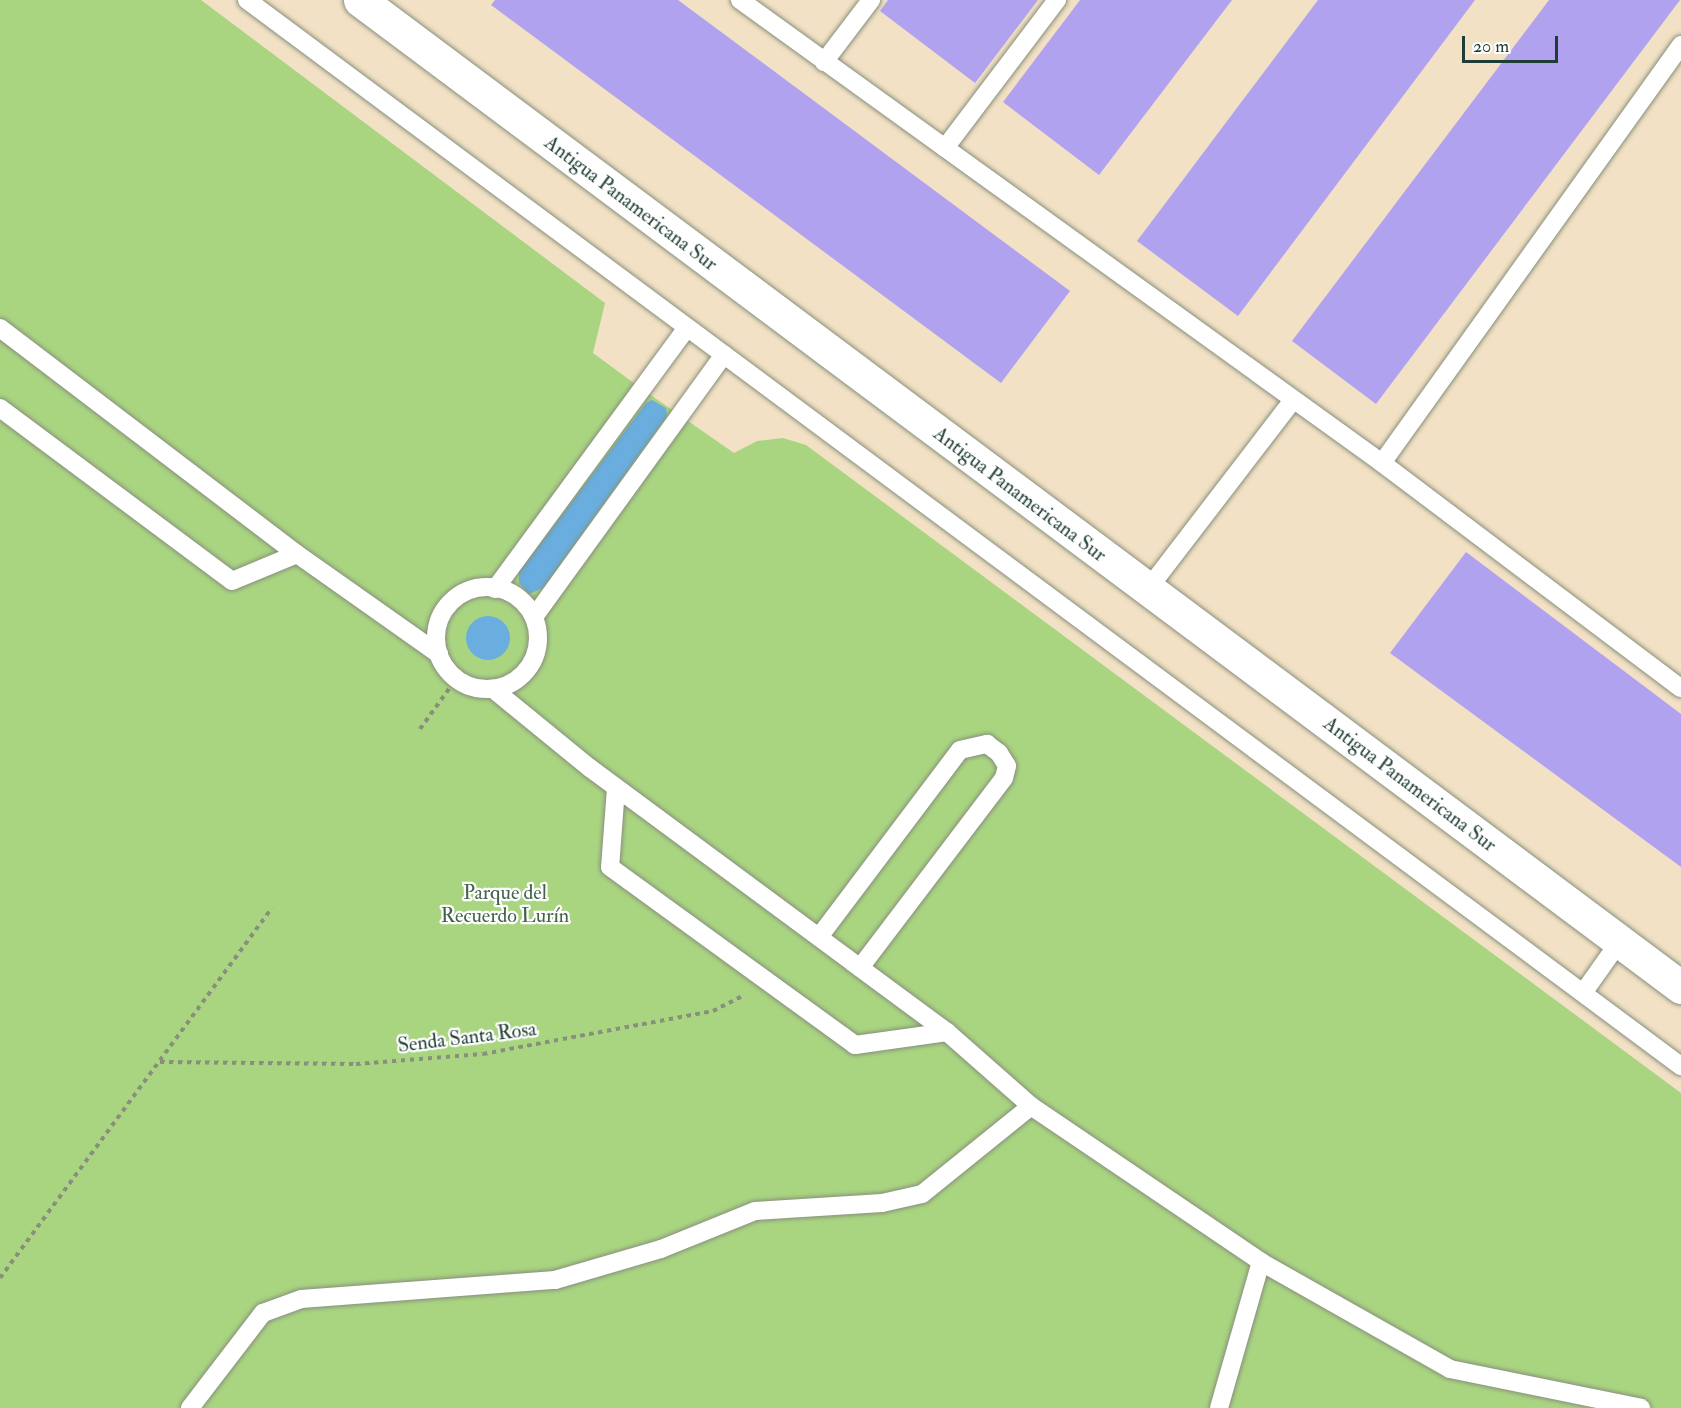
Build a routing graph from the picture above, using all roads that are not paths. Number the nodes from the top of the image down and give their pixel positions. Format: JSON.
{"nodes":[{"id":1,"x":246,"y":0,"type":"edge"},
{"id":2,"x":740,"y":0,"type":"edge"},
{"id":3,"x":871,"y":0,"type":"edge"},
{"id":4,"x":1057,"y":0,"type":"edge"},
{"id":5,"x":375,"y":4,"type":"edge"},
{"id":6,"x":1681,"y":45,"type":"edge"},
{"id":7,"x":824,"y":62,"type":"junction"},
{"id":8,"x":945,"y":148,"type":"junction"},
{"id":9,"x":0,"y":328,"type":"edge"},
{"id":10,"x":687,"y":328,"type":"junction"},
{"id":11,"x":724,"y":355,"type":"junction"},
{"id":12,"x":1292,"y":401,"type":"junction"},
{"id":13,"x":0,"y":408,"type":"edge"},
{"id":14,"x":1382,"y":463,"type":"junction"},
{"id":15,"x":297,"y":554,"type":"junction"},
{"id":16,"x":495,"y":589,"type":"junction"},
{"id":17,"x":1148,"y":589,"type":"junction"},
{"id":18,"x":534,"y":617,"type":"junction"},
{"id":19,"x":439,"y":654,"type":"junction"},
{"id":20,"x":1681,"y":688,"type":"edge"},
{"id":21,"x":493,"y":689,"type":"junction"},
{"id":22,"x":616,"y":788,"type":"junction"},
{"id":23,"x":819,"y":937,"type":"junction"},
{"id":24,"x":1620,"y":941,"type":"junction"},
{"id":25,"x":860,"y":968,"type":"junction"},
{"id":26,"x":1681,"y":987,"type":"edge"},
{"id":27,"x":1583,"y":993,"type":"junction"},
{"id":28,"x":947,"y":1032,"type":"junction"},
{"id":29,"x":1681,"y":1066,"type":"edge"},
{"id":30,"x":1031,"y":1106,"type":"junction"},
{"id":31,"x":1262,"y":1262,"type":"junction"},
{"id":32,"x":190,"y":1408,"type":"edge"},
{"id":33,"x":1219,"y":1408,"type":"edge"},
{"id":34,"x":1641,"y":1408,"type":"edge"}],
"edges":[{"from":1,"to":10,"type":"lane"},
{"from":2,"to":7,"type":"lane"},
{"from":3,"to":7,"type":"lane"},
{"from":4,"to":8,"type":"lane"},
{"from":5,"to":17,"type":"main road","name":"Antigua Panamericana Sur"},
{"from":6,"to":14,"type":"lane"},
{"from":7,"to":8,"type":"lane"},
{"from":8,"to":12,"type":"lane"},
{"from":9,"to":15,"type":"lane"},
{"from":10,"to":11,"type":"lane"},
{"from":10,"to":16,"type":"lane"},
{"from":11,"to":18,"type":"lane"},
{"from":11,"to":27,"type":"lane"},
{"from":12,"to":14,"type":"lane"},
{"from":12,"to":17,"type":"lane"},
{"from":13,"to":15,"type":"lane"},
{"from":14,"to":20,"type":"lane"},
{"from":15,"to":19,"type":"lane"},
{"from":16,"to":18,"type":"lane"},
{"from":16,"to":19,"type":"lane"},
{"from":17,"to":24,"type":"main road","name":"Antigua Panamericana Sur"},
{"from":18,"to":21,"type":"lane"},
{"from":19,"to":21,"type":"lane"},
{"from":21,"to":22,"type":"lane"},
{"from":22,"to":23,"type":"lane"},
{"from":22,"to":28,"type":"lane"},
{"from":23,"to":25,"type":"lane"},
{"from":23,"to":25,"type":"lane"},
{"from":24,"to":26,"type":"main road","name":"Antigua Panamericana Sur"},
{"from":24,"to":27,"type":"lane"},
{"from":25,"to":28,"type":"lane"},
{"from":27,"to":29,"type":"lane"},
{"from":28,"to":30,"type":"lane"},
{"from":30,"to":31,"type":"lane"},
{"from":30,"to":32,"type":"lane"},
{"from":31,"to":33,"type":"lane"},
{"from":31,"to":34,"type":"lane"}]}
